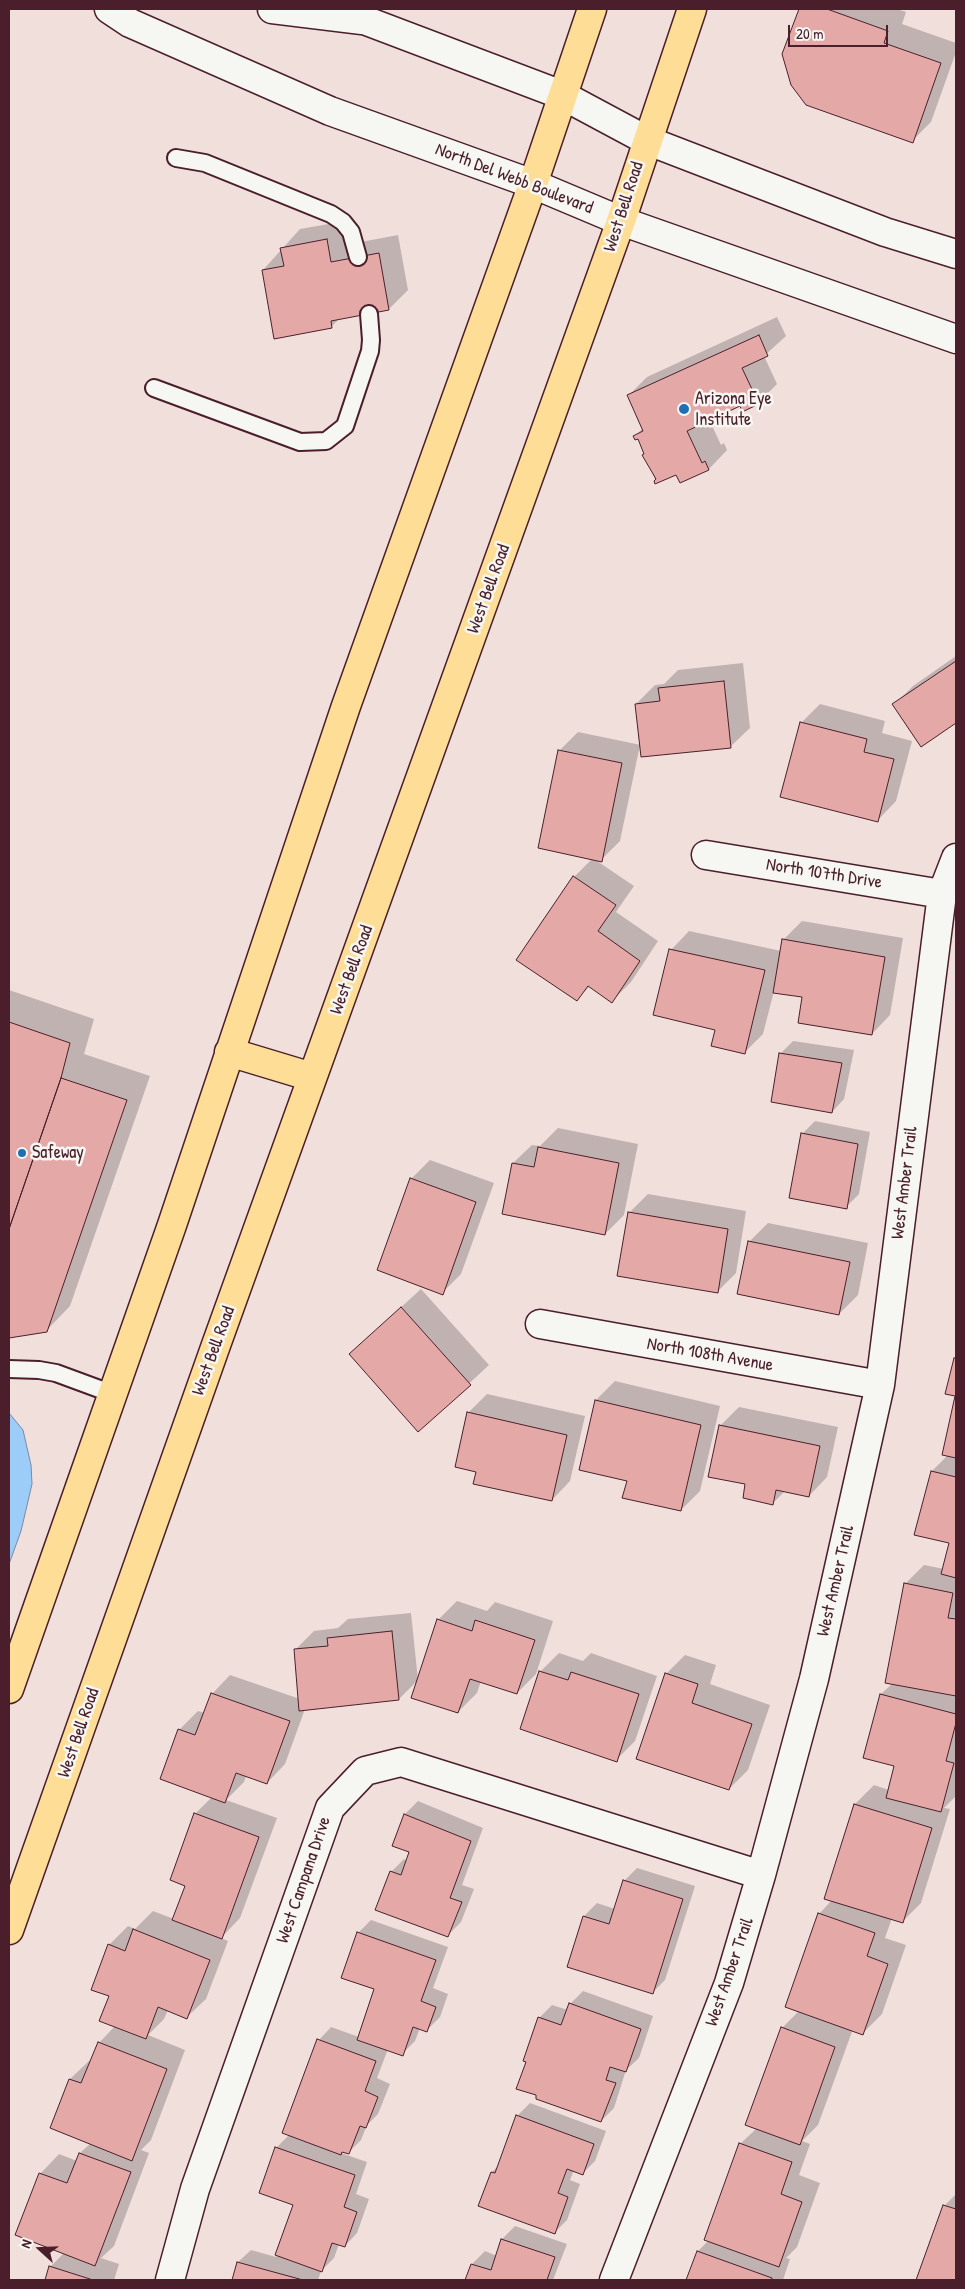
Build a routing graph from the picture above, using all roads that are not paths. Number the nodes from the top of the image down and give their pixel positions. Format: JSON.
{"nodes":[{"id":1,"x":109,"y":9,"type":"edge"},
{"id":2,"x":272,"y":9,"type":"edge"},
{"id":3,"x":592,"y":9,"type":"edge"},
{"id":4,"x":692,"y":9,"type":"edge"},
{"id":5,"x":353,"y":14,"type":"edge"},
{"id":6,"x":562,"y":95,"type":"junction"},
{"id":7,"x":646,"y":140,"type":"junction"},
{"id":8,"x":176,"y":158,"type":"dead end"},
{"id":9,"x":533,"y":184,"type":"junction"},
{"id":10,"x":621,"y":221,"type":"junction"},
{"id":11,"x":956,"y":254,"type":"edge"},
{"id":12,"x":358,"y":257,"type":"dead end"},
{"id":13,"x":369,"y":314,"type":"dead end"},
{"id":14,"x":956,"y":338,"type":"edge"},
{"id":15,"x":154,"y":388,"type":"dead end"},
{"id":16,"x":706,"y":855,"type":"dead end"},
{"id":17,"x":956,"y":858,"type":"edge"},
{"id":18,"x":942,"y":894,"type":"junction"},
{"id":19,"x":229,"y":1052,"type":"junction"},
{"id":20,"x":312,"y":1077,"type":"junction"},
{"id":21,"x":540,"y":1324,"type":"dead end"},
{"id":22,"x":9,"y":1369,"type":"edge"},
{"id":23,"x":880,"y":1386,"type":"junction"},
{"id":24,"x":113,"y":1394,"type":"junction"},
{"id":25,"x":9,"y":1689,"type":"edge"},
{"id":26,"x":761,"y":1874,"type":"junction"},
{"id":27,"x":9,"y":1930,"type":"edge"},
{"id":28,"x":170,"y":2280,"type":"edge"},
{"id":29,"x":614,"y":2280,"type":"edge"}],
"edges":[{"from":1,"to":9,"type":"street","name":"North Del Webb Boulevard"},
{"from":2,"to":5,"type":"street"},
{"from":3,"to":6,"type":"main road"},
{"from":4,"to":7,"type":"main road","name":"West Bell Road"},
{"from":5,"to":6,"type":"street"},
{"from":6,"to":7,"type":"street"},
{"from":6,"to":9,"type":"main road"},
{"from":7,"to":10,"type":"main road","name":"West Bell Road"},
{"from":7,"to":11,"type":"street"},
{"from":8,"to":12,"type":"lane"},
{"from":9,"to":10,"type":"street","name":"North Del Webb Boulevard"},
{"from":9,"to":19,"type":"main road"},
{"from":10,"to":14,"type":"street","name":"North Del Webb Boulevard"},
{"from":10,"to":20,"type":"main road","name":"West Bell Road"},
{"from":13,"to":15,"type":"lane"},
{"from":16,"to":18,"type":"street","name":"North 107th Drive"},
{"from":17,"to":18,"type":"street","name":"West Amber Trail"},
{"from":18,"to":23,"type":"street","name":"West Amber Trail"},
{"from":19,"to":20,"type":"main road"},
{"from":19,"to":24,"type":"main road"},
{"from":20,"to":27,"type":"main road","name":"West Bell Road"},
{"from":21,"to":23,"type":"street","name":"North 108th Avenue"},
{"from":22,"to":24,"type":"lane"},
{"from":23,"to":26,"type":"street","name":"West Amber Trail"},
{"from":24,"to":25,"type":"main road"},
{"from":26,"to":28,"type":"street","name":"West Campana Drive"},
{"from":26,"to":29,"type":"street","name":"West Amber Trail"}]}
